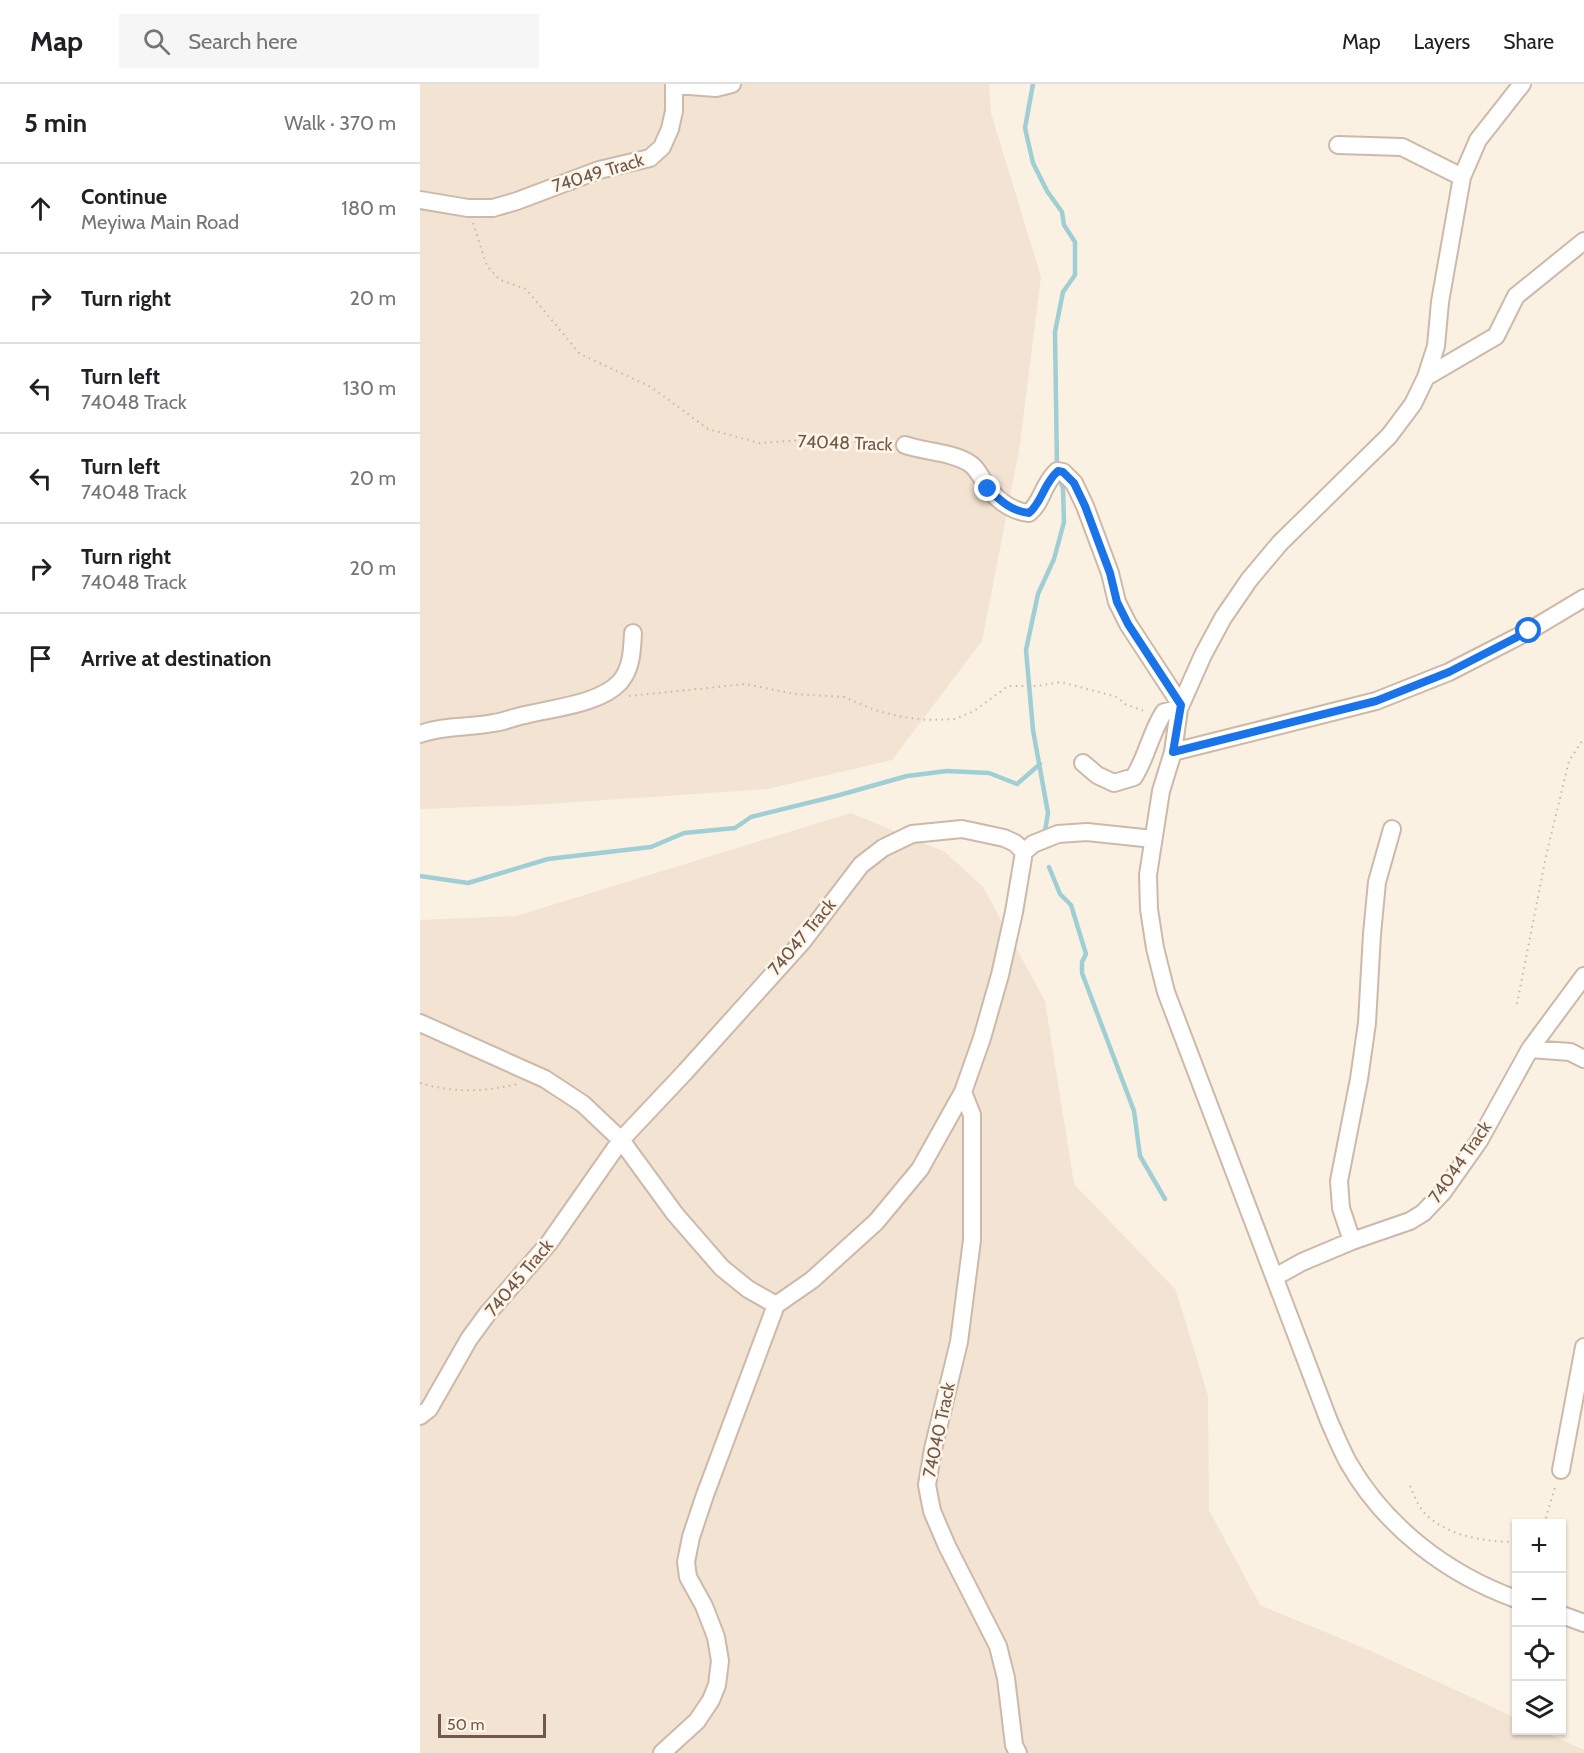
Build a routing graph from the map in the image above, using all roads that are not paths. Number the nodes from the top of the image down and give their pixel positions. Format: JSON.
{"nodes":[{"id":1,"x":674,"y":84,"type":"edge"},
{"id":2,"x":732,"y":84,"type":"edge"},
{"id":3,"x":1522,"y":84,"type":"edge"},
{"id":4,"x":1338,"y":145,"type":"dead end"},
{"id":5,"x":1462,"y":177,"type":"junction"},
{"id":6,"x":420,"y":200,"type":"edge"},
{"id":7,"x":1584,"y":241,"type":"edge"},
{"id":8,"x":1426,"y":377,"type":"junction"},
{"id":9,"x":905,"y":445,"type":"road end"},
{"id":10,"x":1584,"y":598,"type":"edge"},
{"id":11,"x":633,"y":633,"type":"dead end"},
{"id":12,"x":1180,"y":707,"type":"junction"},
{"id":13,"x":420,"y":734,"type":"edge"},
{"id":14,"x":1173,"y":752,"type":"junction"},
{"id":15,"x":1083,"y":763,"type":"dead end"},
{"id":16,"x":1392,"y":829,"type":"dead end"},
{"id":17,"x":1153,"y":839,"type":"junction"},
{"id":18,"x":1029,"y":848,"type":"junction"},
{"id":19,"x":1584,"y":976,"type":"edge"},
{"id":20,"x":420,"y":1023,"type":"edge"},
{"id":21,"x":1530,"y":1049,"type":"junction"},
{"id":22,"x":1584,"y":1059,"type":"edge"},
{"id":23,"x":963,"y":1092,"type":"junction"},
{"id":24,"x":621,"y":1140,"type":"junction"},
{"id":25,"x":1352,"y":1241,"type":"junction"},
{"id":26,"x":1275,"y":1277,"type":"junction"},
{"id":27,"x":776,"y":1305,"type":"junction"},
{"id":28,"x":1584,"y":1347,"type":"edge"},
{"id":29,"x":420,"y":1416,"type":"edge"},
{"id":30,"x":1561,"y":1470,"type":"road end"},
{"id":31,"x":1512,"y":1598,"type":"edge"},
{"id":32,"x":1566,"y":1616,"type":"edge"},
{"id":33,"x":1584,"y":1623,"type":"edge"},
{"id":34,"x":1012,"y":1750,"type":"edge"},
{"id":35,"x":662,"y":1753,"type":"edge"}],
"edges":[{"from":1,"to":2,"type":"street"},
{"from":1,"to":6,"type":"street","name":"74049 Track"},
{"from":3,"to":5,"type":"street"},
{"from":4,"to":5,"type":"street"},
{"from":5,"to":8,"type":"street"},
{"from":7,"to":8,"type":"street"},
{"from":8,"to":12,"type":"street"},
{"from":9,"to":12,"type":"street","name":"74048 Track"},
{"from":10,"to":14,"type":"street"},
{"from":11,"to":13,"type":"street"},
{"from":12,"to":14,"type":"street"},
{"from":12,"to":15,"type":"street"},
{"from":14,"to":17,"type":"street"},
{"from":16,"to":25,"type":"street"},
{"from":17,"to":18,"type":"street"},
{"from":17,"to":26,"type":"street"},
{"from":18,"to":23,"type":"street"},
{"from":18,"to":24,"type":"street","name":"74047 Track"},
{"from":19,"to":21,"type":"street","name":"74044 Track"},
{"from":20,"to":24,"type":"street"},
{"from":21,"to":22,"type":"street"},
{"from":21,"to":25,"type":"street","name":"74044 Track"},
{"from":23,"to":27,"type":"street"},
{"from":23,"to":34,"type":"street","name":"74040 Track"},
{"from":24,"to":27,"type":"street"},
{"from":24,"to":29,"type":"street","name":"74045 Track"},
{"from":25,"to":26,"type":"street","name":"74044 Track"},
{"from":26,"to":31,"type":"street"},
{"from":27,"to":35,"type":"street"},
{"from":28,"to":30,"type":"street"},
{"from":32,"to":33,"type":"street"}]}
